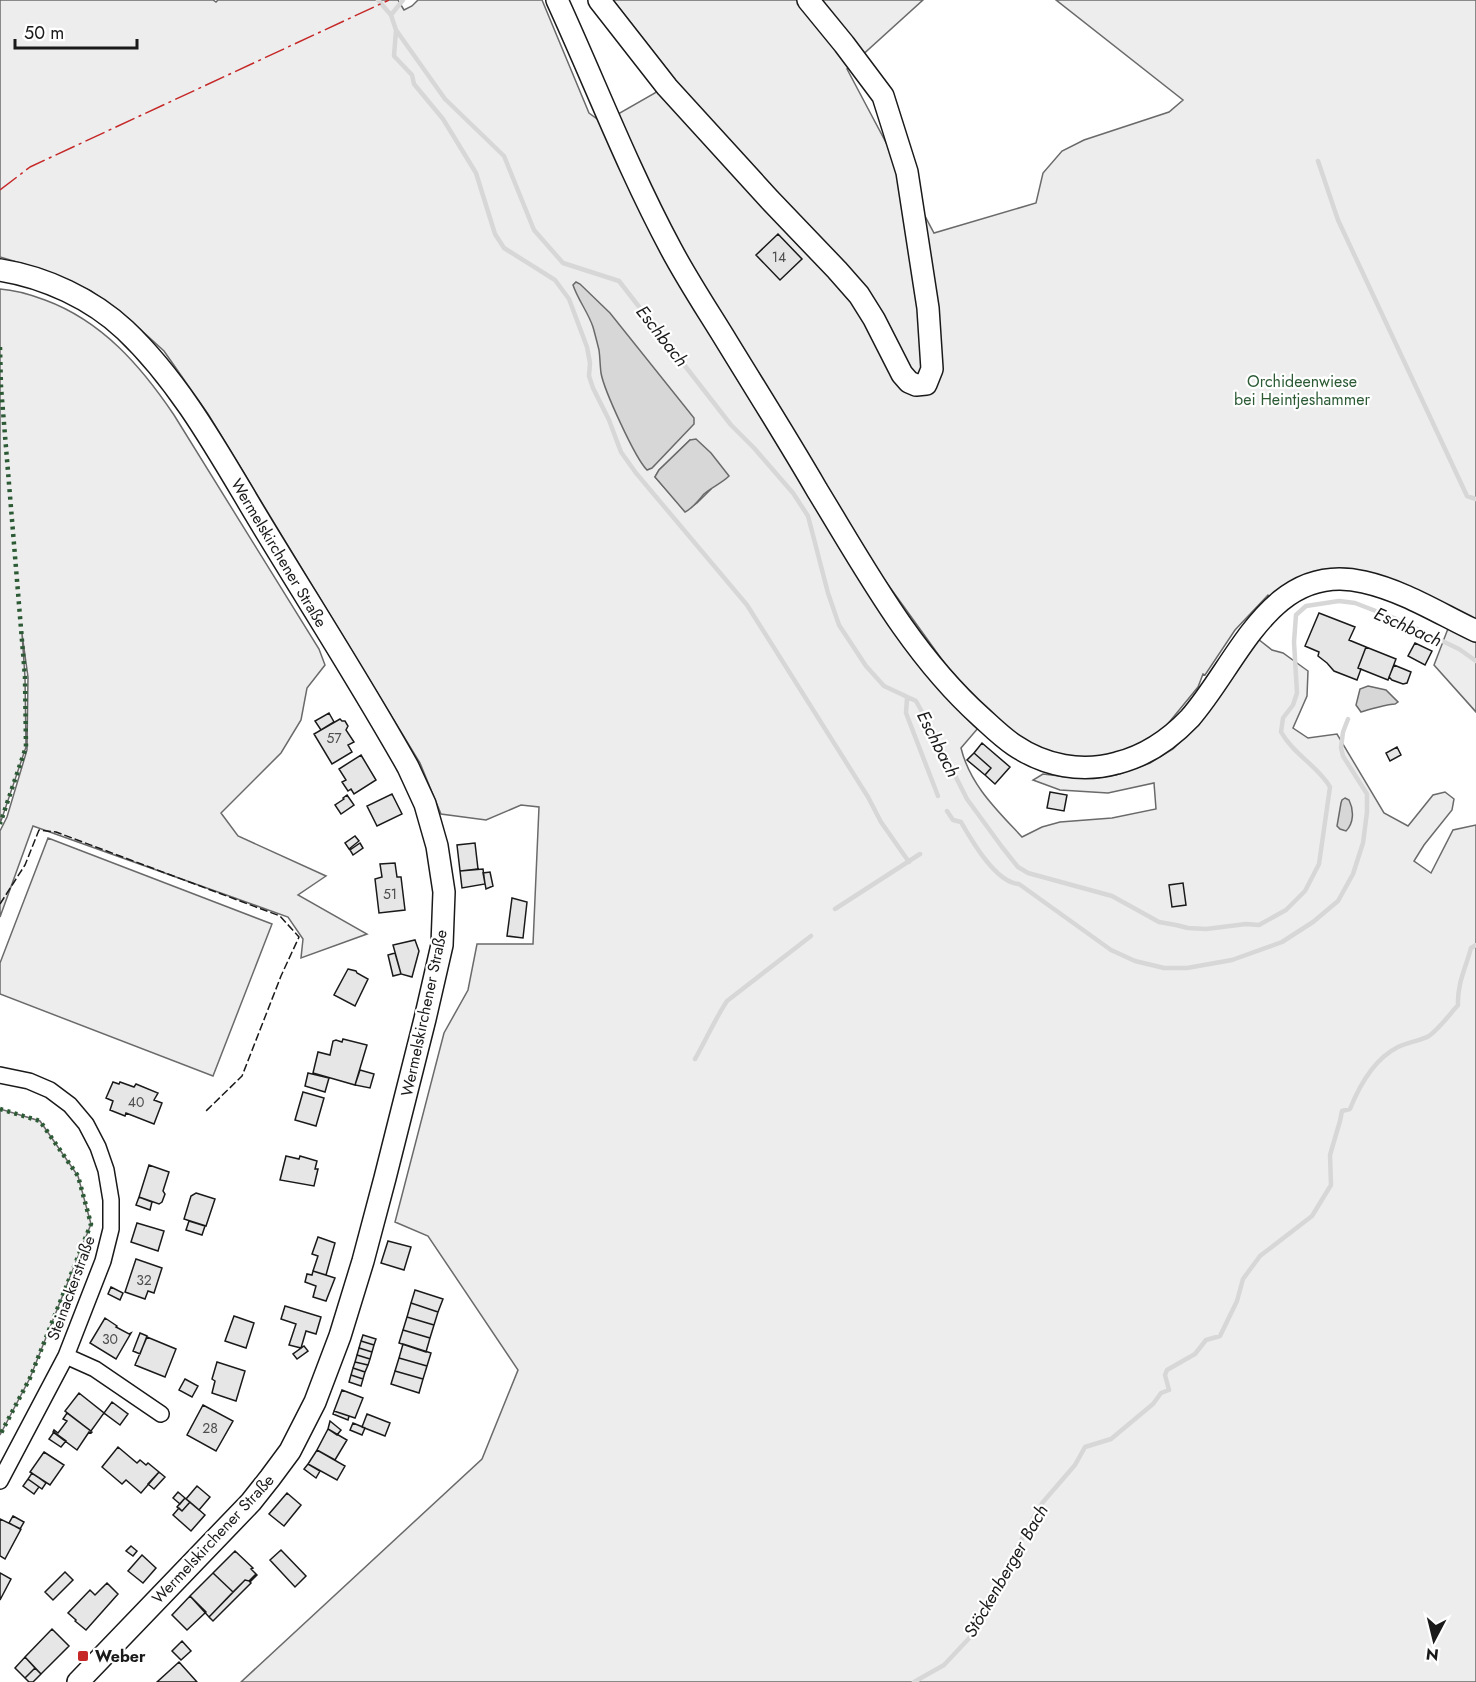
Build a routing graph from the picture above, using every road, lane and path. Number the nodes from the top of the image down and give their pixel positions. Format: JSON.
{"nodes":[{"id":1,"x":557,"y":0,"type":"edge"},
{"id":2,"x":599,"y":0,"type":"edge"},
{"id":3,"x":808,"y":0,"type":"edge"},
{"id":4,"x":0,"y":270,"type":"edge"},
{"id":5,"x":1476,"y":632,"type":"edge"},
{"id":6,"x":0,"y":1075,"type":"edge"},
{"id":7,"x":66,"y":1356,"type":"junction"},
{"id":8,"x":160,"y":1414,"type":"dead end"},
{"id":9,"x":0,"y":1481,"type":"edge"},
{"id":10,"x":78,"y":1682,"type":"edge"}],
"edges":[{"from":1,"to":5,"type":"main road"},
{"from":2,"to":3,"type":"main road"},
{"from":4,"to":10,"type":"main road","name":"Wermelskirchener Straße"},
{"from":6,"to":7,"type":"street","name":"Steinackerstraße"},
{"from":7,"to":8,"type":"street","name":"Steinackerstraße"},
{"from":7,"to":9,"type":"street","name":"Steinackerstraße"}]}
